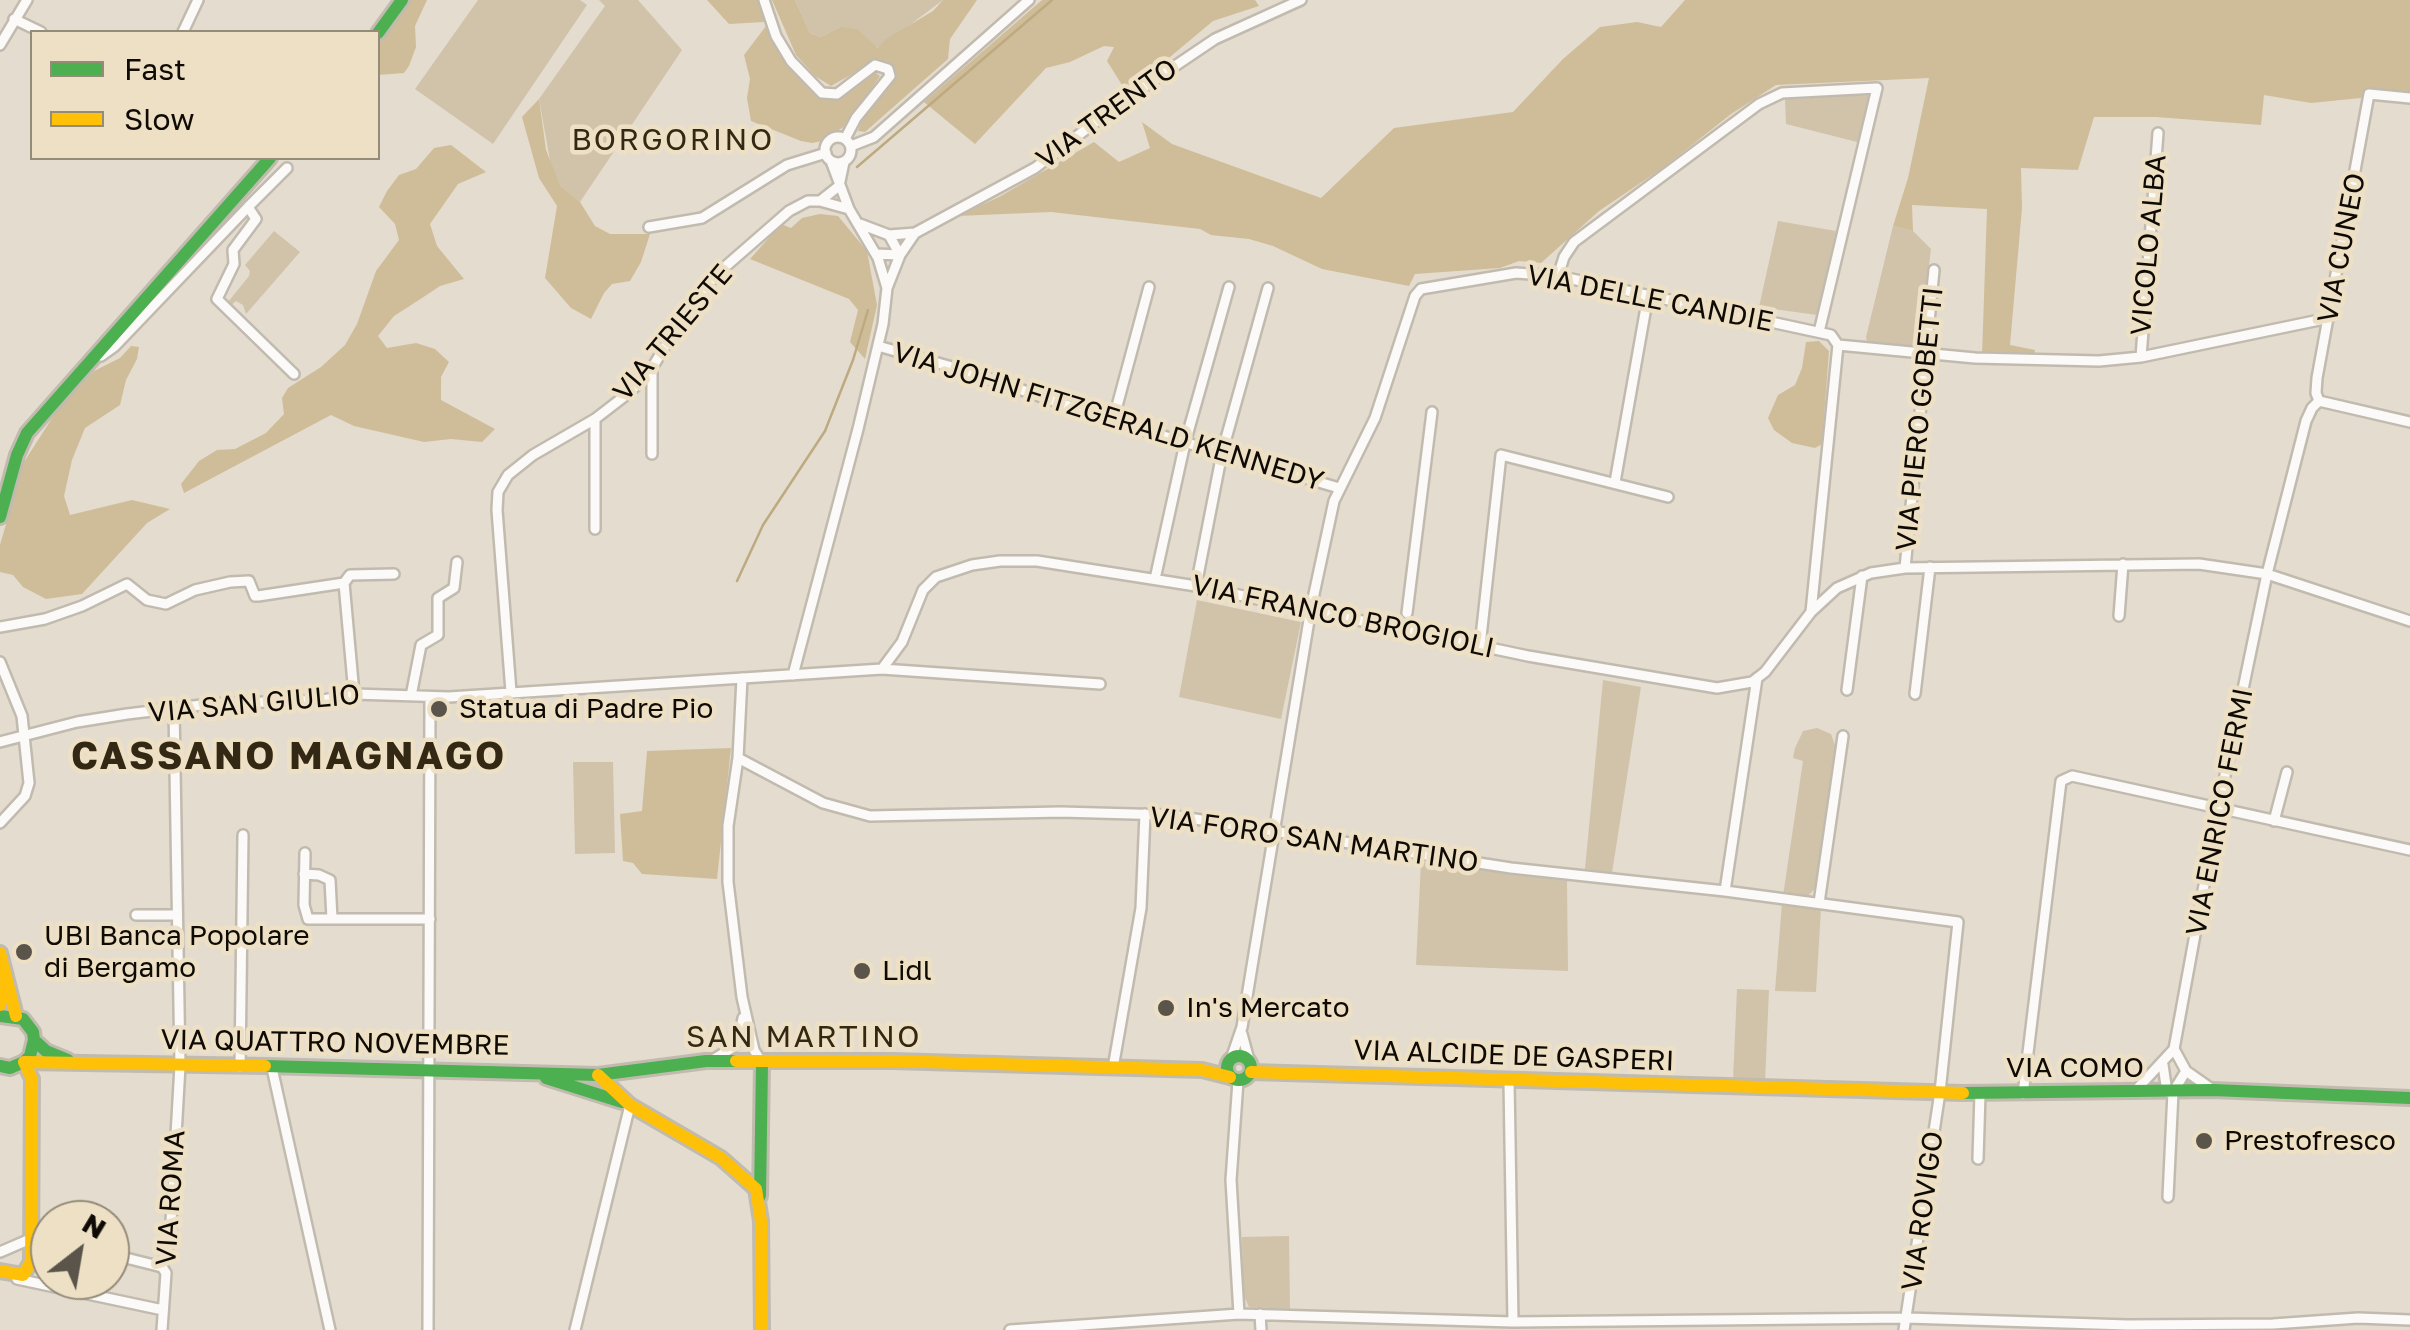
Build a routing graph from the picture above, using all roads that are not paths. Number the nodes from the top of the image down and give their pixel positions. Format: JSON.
{"nodes":[{"id":1,"x":27,"y":0,"type":"edge"},
{"id":2,"x":198,"y":0,"type":"edge"},
{"id":3,"x":402,"y":0,"type":"edge"},
{"id":4,"x":764,"y":0,"type":"edge"},
{"id":5,"x":1029,"y":0,"type":"edge"},
{"id":6,"x":1301,"y":0,"type":"edge"},
{"id":7,"x":14,"y":19,"type":"junction"},
{"id":8,"x":36,"y":30,"type":"edge"},
{"id":9,"x":184,"y":30,"type":"edge"},
{"id":10,"x":380,"y":30,"type":"edge"},
{"id":11,"x":0,"y":45,"type":"edge"},
{"id":12,"x":2410,"y":98,"type":"edge"},
{"id":13,"x":2158,"y":133,"type":"dead end"},
{"id":14,"x":848,"y":142,"type":"junction"},
{"id":15,"x":828,"y":157,"type":"junction"},
{"id":16,"x":268,"y":160,"type":"edge"},
{"id":17,"x":844,"y":162,"type":"junction"},
{"id":18,"x":287,"y":168,"type":"dead end"},
{"id":19,"x":840,"y":186,"type":"junction"},
{"id":20,"x":820,"y":201,"type":"junction"},
{"id":21,"x":248,"y":207,"type":"junction"},
{"id":22,"x":849,"y":209,"type":"junction"},
{"id":23,"x":860,"y":224,"type":"junction"},
{"id":24,"x":649,"y":228,"type":"dead end"},
{"id":25,"x":915,"y":233,"type":"junction"},
{"id":26,"x":893,"y":236,"type":"junction"},
{"id":27,"x":876,"y":254,"type":"junction"},
{"id":28,"x":900,"y":254,"type":"junction"},
{"id":29,"x":1934,"y":270,"type":"dead end"},
{"id":30,"x":1558,"y":276,"type":"junction"},
{"id":31,"x":1229,"y":287,"type":"dead end"},
{"id":32,"x":887,"y":288,"type":"junction"},
{"id":33,"x":1149,"y":288,"type":"dead end"},
{"id":34,"x":1268,"y":288,"type":"dead end"},
{"id":35,"x":1648,"y":296,"type":"junction"},
{"id":36,"x":2328,"y":318,"type":"junction"},
{"id":37,"x":1820,"y":332,"type":"junction"},
{"id":38,"x":1838,"y":345,"type":"junction"},
{"id":39,"x":878,"y":346,"type":"junction"},
{"id":40,"x":1925,"y":352,"type":"junction"},
{"id":41,"x":2141,"y":357,"type":"junction"},
{"id":42,"x":652,"y":368,"type":"junction"},
{"id":43,"x":82,"y":370,"type":"junction"},
{"id":44,"x":294,"y":374,"type":"dead end"},
{"id":45,"x":2319,"y":401,"type":"junction"},
{"id":46,"x":1432,"y":412,"type":"dead end"},
{"id":47,"x":594,"y":419,"type":"junction"},
{"id":48,"x":1113,"y":421,"type":"junction"},
{"id":49,"x":2410,"y":422,"type":"edge"},
{"id":50,"x":1185,"y":443,"type":"junction"},
{"id":51,"x":1222,"y":453,"type":"junction"},
{"id":52,"x":652,"y":454,"type":"dead end"},
{"id":53,"x":1615,"y":482,"type":"junction"},
{"id":54,"x":1338,"y":488,"type":"junction"},
{"id":55,"x":1668,"y":496,"type":"dead end"},
{"id":56,"x":0,"y":517,"type":"edge"},
{"id":57,"x":595,"y":530,"type":"dead end"},
{"id":58,"x":457,"y":562,"type":"dead end"},
{"id":59,"x":2122,"y":564,"type":"junction"},
{"id":60,"x":1905,"y":568,"type":"junction"},
{"id":61,"x":1930,"y":568,"type":"junction"},
{"id":62,"x":394,"y":574,"type":"dead end"},
{"id":63,"x":2266,"y":574,"type":"junction"},
{"id":64,"x":1862,"y":576,"type":"junction"},
{"id":65,"x":1156,"y":580,"type":"junction"},
{"id":66,"x":344,"y":584,"type":"junction"},
{"id":67,"x":1196,"y":586,"type":"junction"},
{"id":68,"x":1311,"y":608,"type":"junction"},
{"id":69,"x":1811,"y":612,"type":"junction"},
{"id":70,"x":2120,"y":616,"type":"dead end"},
{"id":71,"x":2410,"y":621,"type":"edge"},
{"id":72,"x":1406,"y":622,"type":"junction"},
{"id":73,"x":0,"y":627,"type":"edge"},
{"id":74,"x":1480,"y":646,"type":"junction"},
{"id":75,"x":0,"y":662,"type":"edge"},
{"id":76,"x":882,"y":669,"type":"junction"},
{"id":77,"x":793,"y":675,"type":"junction"},
{"id":78,"x":742,"y":678,"type":"junction"},
{"id":79,"x":1757,"y":678,"type":"junction"},
{"id":80,"x":1100,"y":684,"type":"dead end"},
{"id":81,"x":1847,"y":690,"type":"dead end"},
{"id":82,"x":511,"y":692,"type":"junction"},
{"id":83,"x":354,"y":694,"type":"junction"},
{"id":84,"x":1915,"y":694,"type":"dead end"},
{"id":85,"x":411,"y":696,"type":"junction"},
{"id":86,"x":430,"y":697,"type":"junction"},
{"id":87,"x":174,"y":708,"type":"junction"},
{"id":88,"x":1843,"y":736,"type":"dead end"},
{"id":89,"x":26,"y":738,"type":"junction"},
{"id":90,"x":0,"y":742,"type":"edge"},
{"id":91,"x":738,"y":758,"type":"junction"},
{"id":92,"x":2287,"y":772,"type":"dead end"},
{"id":93,"x":2218,"y":808,"type":"junction"},
{"id":94,"x":1146,"y":814,"type":"junction"},
{"id":95,"x":2274,"y":821,"type":"junction"},
{"id":96,"x":0,"y":823,"type":"edge"},
{"id":97,"x":1272,"y":833,"type":"junction"},
{"id":98,"x":243,"y":835,"type":"dead end"},
{"id":99,"x":2410,"y":850,"type":"edge"},
{"id":100,"x":305,"y":854,"type":"dead end"},
{"id":101,"x":304,"y":874,"type":"junction"},
{"id":102,"x":1725,"y":891,"type":"junction"},
{"id":103,"x":1819,"y":903,"type":"junction"},
{"id":104,"x":136,"y":915,"type":"dead end"},
{"id":105,"x":176,"y":915,"type":"junction"},
{"id":106,"x":332,"y":919,"type":"junction"},
{"id":107,"x":430,"y":919,"type":"junction"},
{"id":108,"x":1958,"y":922,"type":"joint"},
{"id":109,"x":0,"y":953,"type":"edge"},
{"id":110,"x":6,"y":974,"type":"junction"},
{"id":111,"x":0,"y":1006,"type":"edge"},
{"id":112,"x":745,"y":1010,"type":"junction"},
{"id":113,"x":0,"y":1016,"type":"edge"},
{"id":114,"x":16,"y":1016,"type":"junction"},
{"id":115,"x":1242,"y":1026,"type":"junction"},
{"id":116,"x":740,"y":1034,"type":"junction"},
{"id":117,"x":34,"y":1040,"type":"junction"},
{"id":118,"x":2174,"y":1050,"type":"junction"},
{"id":119,"x":1230,"y":1060,"type":"junction"},
{"id":120,"x":70,"y":1061,"type":"junction"},
{"id":121,"x":706,"y":1061,"type":"junction"},
{"id":122,"x":24,"y":1062,"type":"junction"},
{"id":123,"x":41,"y":1062,"type":"junction"},
{"id":124,"x":742,"y":1062,"type":"junction"},
{"id":125,"x":762,"y":1063,"type":"junction"},
{"id":126,"x":2162,"y":1065,"type":"junction"},
{"id":127,"x":0,"y":1066,"type":"edge"},
{"id":128,"x":180,"y":1066,"type":"junction"},
{"id":129,"x":1250,"y":1066,"type":"junction"},
{"id":130,"x":240,"y":1067,"type":"junction"},
{"id":131,"x":272,"y":1068,"type":"junction"},
{"id":132,"x":431,"y":1068,"type":"junction"},
{"id":133,"x":1113,"y":1068,"type":"junction"},
{"id":134,"x":516,"y":1070,"type":"junction"},
{"id":135,"x":1202,"y":1070,"type":"junction"},
{"id":136,"x":2186,"y":1071,"type":"junction"},
{"id":137,"x":598,"y":1075,"type":"junction"},
{"id":138,"x":32,"y":1079,"type":"junction"},
{"id":139,"x":1234,"y":1079,"type":"junction"},
{"id":140,"x":1509,"y":1081,"type":"junction"},
{"id":141,"x":1776,"y":1089,"type":"joint"},
{"id":142,"x":2213,"y":1090,"type":"junction"},
{"id":143,"x":1940,"y":1092,"type":"junction"},
{"id":144,"x":2170,"y":1092,"type":"junction"},
{"id":145,"x":1980,"y":1093,"type":"junction"},
{"id":146,"x":2133,"y":1093,"type":"junction"},
{"id":147,"x":2023,"y":1094,"type":"junction"},
{"id":148,"x":2410,"y":1094,"type":"edge"},
{"id":149,"x":630,"y":1104,"type":"junction"},
{"id":150,"x":1978,"y":1160,"type":"dead end"},
{"id":151,"x":2168,"y":1197,"type":"dead end"},
{"id":152,"x":31,"y":1200,"type":"edge"},
{"id":153,"x":760,"y":1201,"type":"junction"},
{"id":154,"x":30,"y":1240,"type":"edge"},
{"id":155,"x":0,"y":1252,"type":"edge"},
{"id":156,"x":130,"y":1259,"type":"edge"},
{"id":157,"x":30,"y":1266,"type":"edge"},
{"id":158,"x":162,"y":1267,"type":"junction"},
{"id":159,"x":0,"y":1273,"type":"edge"},
{"id":160,"x":164,"y":1310,"type":"junction"},
{"id":161,"x":1239,"y":1314,"type":"junction"},
{"id":162,"x":1260,"y":1314,"type":"junction"},
{"id":163,"x":1906,"y":1318,"type":"junction"},
{"id":164,"x":2410,"y":1320,"type":"edge"},
{"id":165,"x":1513,"y":1322,"type":"junction"},
{"id":166,"x":2380,"y":1324,"type":"edge"},
{"id":167,"x":1978,"y":1326,"type":"edge"},
{"id":168,"x":2299,"y":1326,"type":"edge"},
{"id":169,"x":162,"y":1330,"type":"edge"},
{"id":170,"x":330,"y":1330,"type":"edge"},
{"id":171,"x":428,"y":1330,"type":"edge"},
{"id":172,"x":575,"y":1330,"type":"edge"},
{"id":173,"x":762,"y":1330,"type":"edge"},
{"id":174,"x":1010,"y":1330,"type":"edge"},
{"id":175,"x":1261,"y":1330,"type":"edge"},
{"id":176,"x":1904,"y":1330,"type":"edge"}],
"edges":[{"from":1,"to":7,"type":"street"},
{"from":2,"to":9,"type":"street"},
{"from":3,"to":10,"type":"main road"},
{"from":4,"to":14,"type":"street"},
{"from":5,"to":14,"type":"street"},
{"from":6,"to":25,"type":"street","name":"VIA TRENTO"},
{"from":7,"to":8,"type":"street"},
{"from":7,"to":11,"type":"street"},
{"from":12,"to":36,"type":"street","name":"VIA CUNEO"},
{"from":13,"to":41,"type":"street","name":"VICOLO ALBA"},
{"from":14,"to":15,"type":"street"},
{"from":14,"to":17,"type":"street"},
{"from":15,"to":17,"type":"street"},
{"from":15,"to":19,"type":"street"},
{"from":15,"to":24,"type":"street"},
{"from":16,"to":43,"type":"main road"},
{"from":17,"to":19,"type":"street"},
{"from":18,"to":21,"type":"street"},
{"from":19,"to":20,"type":"street","name":"VIA TRIESTE"},
{"from":19,"to":22,"type":"street","name":"VIA TRENTO"},
{"from":20,"to":22,"type":"street"},
{"from":20,"to":42,"type":"street","name":"VIA TRIESTE"},
{"from":21,"to":43,"type":"street"},
{"from":21,"to":44,"type":"street"},
{"from":22,"to":23,"type":"street","name":"VIA TRENTO"},
{"from":23,"to":26,"type":"street","name":"VIA TRENTO"},
{"from":23,"to":27,"type":"street","name":"VIA TRENTO"},
{"from":25,"to":26,"type":"street","name":"VIA TRENTO"},
{"from":25,"to":28,"type":"street","name":"VIA TRENTO"},
{"from":26,"to":27,"type":"street"},
{"from":26,"to":28,"type":"street"},
{"from":27,"to":28,"type":"street"},
{"from":27,"to":32,"type":"street","name":"VIA TRENTO"},
{"from":28,"to":32,"type":"street","name":"VIA TRENTO"},
{"from":29,"to":40,"type":"street","name":"VIA PIERO GOBETTI"},
{"from":30,"to":35,"type":"street","name":"VIA DELLE CANDIE"},
{"from":30,"to":37,"type":"street"},
{"from":30,"to":54,"type":"street","name":"VIA DELLE CANDIE"},
{"from":31,"to":50,"type":"street"},
{"from":32,"to":39,"type":"street","name":"VIA TRENTO"},
{"from":33,"to":48,"type":"street"},
{"from":34,"to":51,"type":"street"},
{"from":35,"to":37,"type":"street","name":"VIA DELLE CANDIE"},
{"from":35,"to":53,"type":"street"},
{"from":36,"to":41,"type":"street"},
{"from":36,"to":45,"type":"street","name":"VIA CUNEO"},
{"from":37,"to":38,"type":"street"},
{"from":38,"to":40,"type":"street"},
{"from":38,"to":69,"type":"street"},
{"from":39,"to":48,"type":"street","name":"VIA JOHN FITZGERALD KENNEDY"},
{"from":39,"to":77,"type":"street","name":"VIA TRENTO"},
{"from":40,"to":41,"type":"street"},
{"from":40,"to":60,"type":"street","name":"VIA PIERO GOBETTI"},
{"from":42,"to":47,"type":"street","name":"VIA TRIESTE"},
{"from":42,"to":52,"type":"street"},
{"from":43,"to":56,"type":"main road"},
{"from":45,"to":49,"type":"street"},
{"from":45,"to":63,"type":"street","name":"VIA CUNEO"},
{"from":46,"to":72,"type":"street"},
{"from":47,"to":57,"type":"street"},
{"from":47,"to":82,"type":"street","name":"VIA TRIESTE"},
{"from":48,"to":50,"type":"street","name":"VIA JOHN FITZGERALD KENNEDY"},
{"from":50,"to":51,"type":"street","name":"VIA JOHN FITZGERALD KENNEDY"},
{"from":50,"to":65,"type":"street"},
{"from":51,"to":54,"type":"street","name":"VIA JOHN FITZGERALD KENNEDY"},
{"from":51,"to":67,"type":"street"},
{"from":53,"to":55,"type":"street"},
{"from":53,"to":74,"type":"street"},
{"from":54,"to":68,"type":"street"},
{"from":58,"to":85,"type":"street"},
{"from":59,"to":61,"type":"street"},
{"from":59,"to":63,"type":"street"},
{"from":59,"to":70,"type":"street"},
{"from":60,"to":61,"type":"street"},
{"from":60,"to":64,"type":"street"},
{"from":61,"to":84,"type":"street"},
{"from":62,"to":66,"type":"street"},
{"from":63,"to":71,"type":"street"},
{"from":63,"to":93,"type":"street","name":"VIA ENRICO FERMI"},
{"from":64,"to":69,"type":"street"},
{"from":64,"to":81,"type":"street"},
{"from":65,"to":67,"type":"street","name":"VIA FRANCO BROGIOLI"},
{"from":65,"to":76,"type":"street","name":"VIA FRANCO BROGIOLI"},
{"from":66,"to":73,"type":"street"},
{"from":66,"to":83,"type":"street"},
{"from":67,"to":68,"type":"street","name":"VIA FRANCO BROGIOLI"},
{"from":68,"to":72,"type":"street","name":"VIA FRANCO BROGIOLI"},
{"from":68,"to":97,"type":"street"},
{"from":69,"to":79,"type":"street"},
{"from":72,"to":74,"type":"street","name":"VIA FRANCO BROGIOLI"},
{"from":74,"to":79,"type":"street","name":"VIA FRANCO BROGIOLI"},
{"from":75,"to":89,"type":"street"},
{"from":76,"to":77,"type":"street","name":"VIA SAN GIULIO"},
{"from":76,"to":80,"type":"street","name":"VIA SAN GIULIO"},
{"from":77,"to":78,"type":"street","name":"VIA SAN GIULIO"},
{"from":78,"to":82,"type":"street","name":"VIA SAN GIULIO"},
{"from":78,"to":91,"type":"street"},
{"from":79,"to":102,"type":"street"},
{"from":82,"to":86,"type":"street","name":"VIA SAN GIULIO"},
{"from":83,"to":85,"type":"street","name":"VIA SAN GIULIO"},
{"from":83,"to":87,"type":"street","name":"VIA SAN GIULIO"},
{"from":85,"to":86,"type":"street","name":"VIA SAN GIULIO"},
{"from":86,"to":107,"type":"street"},
{"from":87,"to":89,"type":"street","name":"VIA SAN GIULIO"},
{"from":87,"to":105,"type":"street","name":"VIA ROMA"},
{"from":88,"to":103,"type":"street"},
{"from":89,"to":90,"type":"street","name":"VIA SAN GIULIO"},
{"from":89,"to":96,"type":"street"},
{"from":91,"to":94,"type":"street","name":"VIA FORO SAN MARTINO"},
{"from":91,"to":112,"type":"street"},
{"from":92,"to":95,"type":"street"},
{"from":93,"to":95,"type":"street"},
{"from":93,"to":118,"type":"street","name":"VIA ENRICO FERMI"},
{"from":93,"to":147,"type":"street"},
{"from":94,"to":97,"type":"street","name":"VIA FORO SAN MARTINO"},
{"from":94,"to":133,"type":"street"},
{"from":95,"to":99,"type":"street"},
{"from":97,"to":102,"type":"street","name":"VIA FORO SAN MARTINO"},
{"from":97,"to":115,"type":"street"},
{"from":98,"to":130,"type":"street"},
{"from":100,"to":101,"type":"street"},
{"from":101,"to":106,"type":"street"},
{"from":101,"to":106,"type":"street"},
{"from":102,"to":103,"type":"street","name":"VIA FORO SAN MARTINO"},
{"from":103,"to":108,"type":"street","name":"VIA FORO SAN MARTINO"},
{"from":104,"to":105,"type":"street"},
{"from":105,"to":128,"type":"street","name":"VIA ROMA"},
{"from":106,"to":107,"type":"street"},
{"from":107,"to":132,"type":"street"},
{"from":108,"to":143,"type":"street","name":"VIA ROVIGO"},
{"from":109,"to":110,"type":"main road"},
{"from":110,"to":111,"type":"main road"},
{"from":110,"to":114,"type":"main road"},
{"from":112,"to":116,"type":"street"},
{"from":112,"to":125,"type":"street"},
{"from":113,"to":114,"type":"main road"},
{"from":114,"to":117,"type":"main road","name":"VIA QUATTRO NOVEMBRE"},
{"from":115,"to":119,"type":"street"},
{"from":115,"to":129,"type":"street"},
{"from":116,"to":121,"type":"street"},
{"from":116,"to":124,"type":"street"},
{"from":117,"to":120,"type":"main road","name":"VIA QUATTRO NOVEMBRE"},
{"from":117,"to":122,"type":"main road"},
{"from":118,"to":126,"type":"street","name":"VIA ENRICO FERMI"},
{"from":118,"to":136,"type":"street"},
{"from":119,"to":129,"type":"main road","name":"VIA ALCIDE DE GASPERI"},
{"from":119,"to":135,"type":"main road"},
{"from":119,"to":139,"type":"main road"},
{"from":120,"to":123,"type":"main road","name":"VIA QUATTRO NOVEMBRE"},
{"from":120,"to":128,"type":"main road","name":"VIA QUATTRO NOVEMBRE"},
{"from":121,"to":124,"type":"main road"},
{"from":121,"to":137,"type":"main road"},
{"from":122,"to":123,"type":"main road","name":"VIA QUATTRO NOVEMBRE"},
{"from":122,"to":127,"type":"main road","name":"VIA QUATTRO NOVEMBRE"},
{"from":122,"to":138,"type":"main road"},
{"from":123,"to":138,"type":"main road"},
{"from":124,"to":125,"type":"main road"},
{"from":125,"to":133,"type":"main road"},
{"from":125,"to":153,"type":"main road"},
{"from":126,"to":144,"type":"street"},
{"from":126,"to":146,"type":"street","name":"VIA ENRICO FERMI"},
{"from":128,"to":130,"type":"main road","name":"VIA QUATTRO NOVEMBRE"},
{"from":128,"to":158,"type":"street","name":"VIA ROMA"},
{"from":129,"to":139,"type":"main road"},
{"from":129,"to":140,"type":"main road","name":"VIA ALCIDE DE GASPERI"},
{"from":130,"to":131,"type":"main road","name":"VIA QUATTRO NOVEMBRE"},
{"from":131,"to":132,"type":"main road","name":"VIA QUATTRO NOVEMBRE"},
{"from":131,"to":170,"type":"street"},
{"from":132,"to":134,"type":"main road","name":"VIA QUATTRO NOVEMBRE"},
{"from":132,"to":171,"type":"street"},
{"from":133,"to":135,"type":"main road"},
{"from":134,"to":137,"type":"main road","name":"VIA QUATTRO NOVEMBRE"},
{"from":134,"to":149,"type":"main road"},
{"from":135,"to":139,"type":"main road"},
{"from":136,"to":142,"type":"street"},
{"from":136,"to":144,"type":"street"},
{"from":137,"to":149,"type":"main road"},
{"from":138,"to":152,"type":"main road"},
{"from":139,"to":161,"type":"street"},
{"from":140,"to":141,"type":"main road","name":"VIA ALCIDE DE GASPERI"},
{"from":140,"to":165,"type":"street"},
{"from":141,"to":143,"type":"main road","name":"VIA COMO"},
{"from":142,"to":144,"type":"main road","name":"VIA COMO"},
{"from":142,"to":148,"type":"main road","name":"VIA COMO"},
{"from":143,"to":145,"type":"main road","name":"VIA COMO"},
{"from":143,"to":163,"type":"street","name":"VIA ROVIGO"},
{"from":144,"to":146,"type":"main road","name":"VIA COMO"},
{"from":144,"to":151,"type":"street"},
{"from":145,"to":147,"type":"main road","name":"VIA COMO"},
{"from":145,"to":150,"type":"street"},
{"from":146,"to":147,"type":"main road","name":"VIA COMO"},
{"from":149,"to":153,"type":"main road"},
{"from":149,"to":172,"type":"street"},
{"from":153,"to":173,"type":"main road"},
{"from":154,"to":155,"type":"street"},
{"from":156,"to":158,"type":"street"},
{"from":157,"to":159,"type":"main road"},
{"from":158,"to":160,"type":"street","name":"VIA ROMA"},
{"from":159,"to":160,"type":"street"},
{"from":160,"to":169,"type":"street","name":"VIA ROMA"},
{"from":161,"to":162,"type":"street"},
{"from":161,"to":174,"type":"street"},
{"from":162,"to":165,"type":"street"},
{"from":162,"to":175,"type":"street"},
{"from":163,"to":165,"type":"street"},
{"from":163,"to":167,"type":"street"},
{"from":163,"to":176,"type":"street","name":"VIA ROVIGO"},
{"from":164,"to":166,"type":"street"},
{"from":166,"to":168,"type":"street"},
{"from":167,"to":168,"type":"street"}]}
